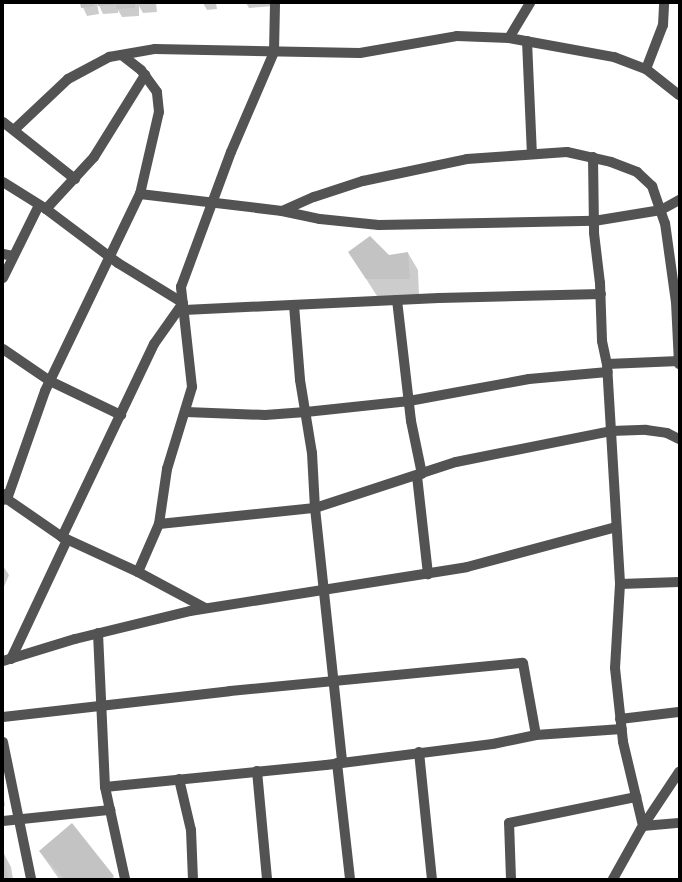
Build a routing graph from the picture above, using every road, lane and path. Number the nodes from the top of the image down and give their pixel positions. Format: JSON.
{"nodes":[{"id":1,"x":275,"y":3,"type":"edge"},
{"id":2,"x":530,"y":3,"type":"edge"},
{"id":3,"x":664,"y":3,"type":"edge"},
{"id":4,"x":509,"y":38,"type":"junction"},
{"id":5,"x":527,"y":41,"type":"junction"},
{"id":6,"x":274,"y":52,"type":"junction"},
{"id":7,"x":122,"y":55,"type":"junction"},
{"id":8,"x":646,"y":69,"type":"junction"},
{"id":9,"x":145,"y":75,"type":"junction"},
{"id":10,"x":679,"y":95,"type":"edge"},
{"id":11,"x":3,"y":122,"type":"edge"},
{"id":12,"x":15,"y":129,"type":"junction"},
{"id":13,"x":532,"y":154,"type":"junction"},
{"id":14,"x":593,"y":157,"type":"junction"},
{"id":15,"x":75,"y":179,"type":"junction"},
{"id":16,"x":3,"y":182,"type":"edge"},
{"id":17,"x":140,"y":194,"type":"junction"},
{"id":18,"x":679,"y":200,"type":"edge"},
{"id":19,"x":212,"y":203,"type":"junction"},
{"id":20,"x":43,"y":207,"type":"junction"},
{"id":21,"x":660,"y":210,"type":"junction"},
{"id":22,"x":282,"y":212,"type":"junction"},
{"id":23,"x":594,"y":221,"type":"junction"},
{"id":24,"x":8,"y":255,"type":"edge"},
{"id":25,"x":108,"y":255,"type":"junction"},
{"id":26,"x":3,"y":278,"type":"edge"},
{"id":27,"x":677,"y":285,"type":"edge"},
{"id":28,"x":601,"y":294,"type":"junction"},
{"id":29,"x":397,"y":300,"type":"junction"},
{"id":30,"x":294,"y":305,"type":"junction"},
{"id":31,"x":183,"y":306,"type":"junction"},
{"id":32,"x":3,"y":349,"type":"edge"},
{"id":33,"x":679,"y":362,"type":"edge"},
{"id":34,"x":607,"y":368,"type":"junction"},
{"id":35,"x":50,"y":380,"type":"junction"},
{"id":36,"x":408,"y":401,"type":"junction"},
{"id":37,"x":186,"y":412,"type":"junction"},
{"id":38,"x":306,"y":412,"type":"junction"},
{"id":39,"x":121,"y":415,"type":"junction"},
{"id":40,"x":611,"y":431,"type":"junction"},
{"id":41,"x":679,"y":439,"type":"edge"},
{"id":42,"x":419,"y":475,"type":"junction"},
{"id":43,"x":4,"y":497,"type":"edge"},
{"id":44,"x":315,"y":508,"type":"junction"},
{"id":45,"x":159,"y":524,"type":"junction"},
{"id":46,"x":616,"y":527,"type":"junction"},
{"id":47,"x":65,"y":539,"type":"junction"},
{"id":48,"x":138,"y":572,"type":"junction"},
{"id":49,"x":428,"y":574,"type":"junction"},
{"id":50,"x":679,"y":582,"type":"edge"},
{"id":51,"x":620,"y":584,"type":"junction"},
{"id":52,"x":323,"y":591,"type":"junction"},
{"id":53,"x":204,"y":608,"type":"junction"},
{"id":54,"x":98,"y":633,"type":"junction"},
{"id":55,"x":7,"y":660,"type":"edge"},
{"id":56,"x":334,"y":682,"type":"junction"},
{"id":57,"x":100,"y":706,"type":"junction"},
{"id":58,"x":679,"y":712,"type":"edge"},
{"id":59,"x":3,"y":717,"type":"edge"},
{"id":60,"x":621,"y":724,"type":"junction"},
{"id":61,"x":536,"y":735,"type":"junction"},
{"id":62,"x":3,"y":742,"type":"edge"},
{"id":63,"x":419,"y":752,"type":"junction"},
{"id":64,"x":339,"y":762,"type":"junction"},
{"id":65,"x":257,"y":771,"type":"junction"},
{"id":66,"x":679,"y":772,"type":"edge"},
{"id":67,"x":179,"y":779,"type":"junction"},
{"id":68,"x":105,"y":787,"type":"junction"},
{"id":69,"x":636,"y":797,"type":"junction"},
{"id":70,"x":110,"y":810,"type":"junction"},
{"id":71,"x":20,"y":820,"type":"junction"},
{"id":72,"x":3,"y":821,"type":"edge"},
{"id":73,"x":679,"y":823,"type":"edge"},
{"id":74,"x":643,"y":826,"type":"junction"},
{"id":75,"x":31,"y":879,"type":"edge"},
{"id":76,"x":124,"y":879,"type":"edge"},
{"id":77,"x":193,"y":879,"type":"edge"},
{"id":78,"x":267,"y":879,"type":"edge"},
{"id":79,"x":350,"y":879,"type":"edge"},
{"id":80,"x":432,"y":879,"type":"edge"},
{"id":81,"x":511,"y":879,"type":"edge"},
{"id":82,"x":613,"y":879,"type":"edge"}],
"edges":[{"from":1,"to":6,"type":"street"},
{"from":2,"to":4,"type":"street"},
{"from":3,"to":8,"type":"street"},
{"from":4,"to":5,"type":"street"},
{"from":4,"to":6,"type":"street"},
{"from":5,"to":8,"type":"street"},
{"from":5,"to":13,"type":"street"},
{"from":6,"to":7,"type":"street"},
{"from":6,"to":19,"type":"street"},
{"from":7,"to":9,"type":"street"},
{"from":7,"to":12,"type":"street"},
{"from":8,"to":10,"type":"street"},
{"from":9,"to":15,"type":"street"},
{"from":9,"to":17,"type":"street"},
{"from":11,"to":12,"type":"street"},
{"from":12,"to":15,"type":"street"},
{"from":13,"to":14,"type":"street"},
{"from":13,"to":22,"type":"street"},
{"from":14,"to":21,"type":"street"},
{"from":14,"to":23,"type":"street"},
{"from":15,"to":20,"type":"street"},
{"from":16,"to":20,"type":"street"},
{"from":17,"to":19,"type":"street"},
{"from":17,"to":25,"type":"street"},
{"from":18,"to":21,"type":"street"},
{"from":19,"to":22,"type":"street"},
{"from":19,"to":31,"type":"street"},
{"from":20,"to":24,"type":"street"},
{"from":20,"to":25,"type":"street"},
{"from":21,"to":23,"type":"street"},
{"from":21,"to":27,"type":"street"},
{"from":22,"to":23,"type":"street"},
{"from":23,"to":28,"type":"street"},
{"from":24,"to":26,"type":"street"},
{"from":25,"to":31,"type":"street"},
{"from":25,"to":35,"type":"street"},
{"from":27,"to":33,"type":"street"},
{"from":28,"to":29,"type":"street"},
{"from":28,"to":34,"type":"street"},
{"from":29,"to":30,"type":"street"},
{"from":29,"to":36,"type":"street"},
{"from":30,"to":31,"type":"street"},
{"from":30,"to":38,"type":"street"},
{"from":31,"to":37,"type":"street"},
{"from":31,"to":39,"type":"street"},
{"from":32,"to":35,"type":"street"},
{"from":33,"to":34,"type":"street"},
{"from":34,"to":36,"type":"street"},
{"from":34,"to":40,"type":"street"},
{"from":35,"to":39,"type":"street"},
{"from":35,"to":43,"type":"street"},
{"from":36,"to":38,"type":"street"},
{"from":36,"to":42,"type":"street"},
{"from":37,"to":38,"type":"street"},
{"from":37,"to":45,"type":"street"},
{"from":38,"to":44,"type":"street"},
{"from":39,"to":47,"type":"street"},
{"from":40,"to":41,"type":"street"},
{"from":40,"to":42,"type":"street"},
{"from":40,"to":46,"type":"street"},
{"from":42,"to":44,"type":"street"},
{"from":42,"to":49,"type":"street"},
{"from":43,"to":47,"type":"street"},
{"from":44,"to":45,"type":"street"},
{"from":44,"to":52,"type":"street"},
{"from":45,"to":48,"type":"street"},
{"from":46,"to":49,"type":"street"},
{"from":46,"to":51,"type":"street"},
{"from":47,"to":48,"type":"street"},
{"from":47,"to":55,"type":"street"},
{"from":48,"to":53,"type":"street"},
{"from":49,"to":52,"type":"street"},
{"from":50,"to":51,"type":"street"},
{"from":51,"to":60,"type":"street"},
{"from":52,"to":53,"type":"street"},
{"from":52,"to":56,"type":"street"},
{"from":53,"to":54,"type":"street"},
{"from":54,"to":55,"type":"street"},
{"from":54,"to":57,"type":"street"},
{"from":56,"to":57,"type":"street"},
{"from":56,"to":61,"type":"street"},
{"from":56,"to":64,"type":"street"},
{"from":57,"to":59,"type":"street"},
{"from":57,"to":68,"type":"street"},
{"from":58,"to":60,"type":"street"},
{"from":60,"to":61,"type":"street"},
{"from":60,"to":69,"type":"street"},
{"from":61,"to":63,"type":"street"},
{"from":62,"to":71,"type":"street"},
{"from":63,"to":64,"type":"street"},
{"from":63,"to":80,"type":"street"},
{"from":64,"to":65,"type":"street"},
{"from":64,"to":79,"type":"street"},
{"from":65,"to":67,"type":"street"},
{"from":65,"to":78,"type":"street"},
{"from":66,"to":74,"type":"street"},
{"from":67,"to":68,"type":"street"},
{"from":67,"to":77,"type":"street"},
{"from":68,"to":70,"type":"street"},
{"from":69,"to":74,"type":"street"},
{"from":69,"to":81,"type":"street"},
{"from":70,"to":71,"type":"street"},
{"from":70,"to":76,"type":"street"},
{"from":71,"to":72,"type":"street"},
{"from":71,"to":75,"type":"street"},
{"from":73,"to":74,"type":"street"},
{"from":74,"to":82,"type":"street"}]}
